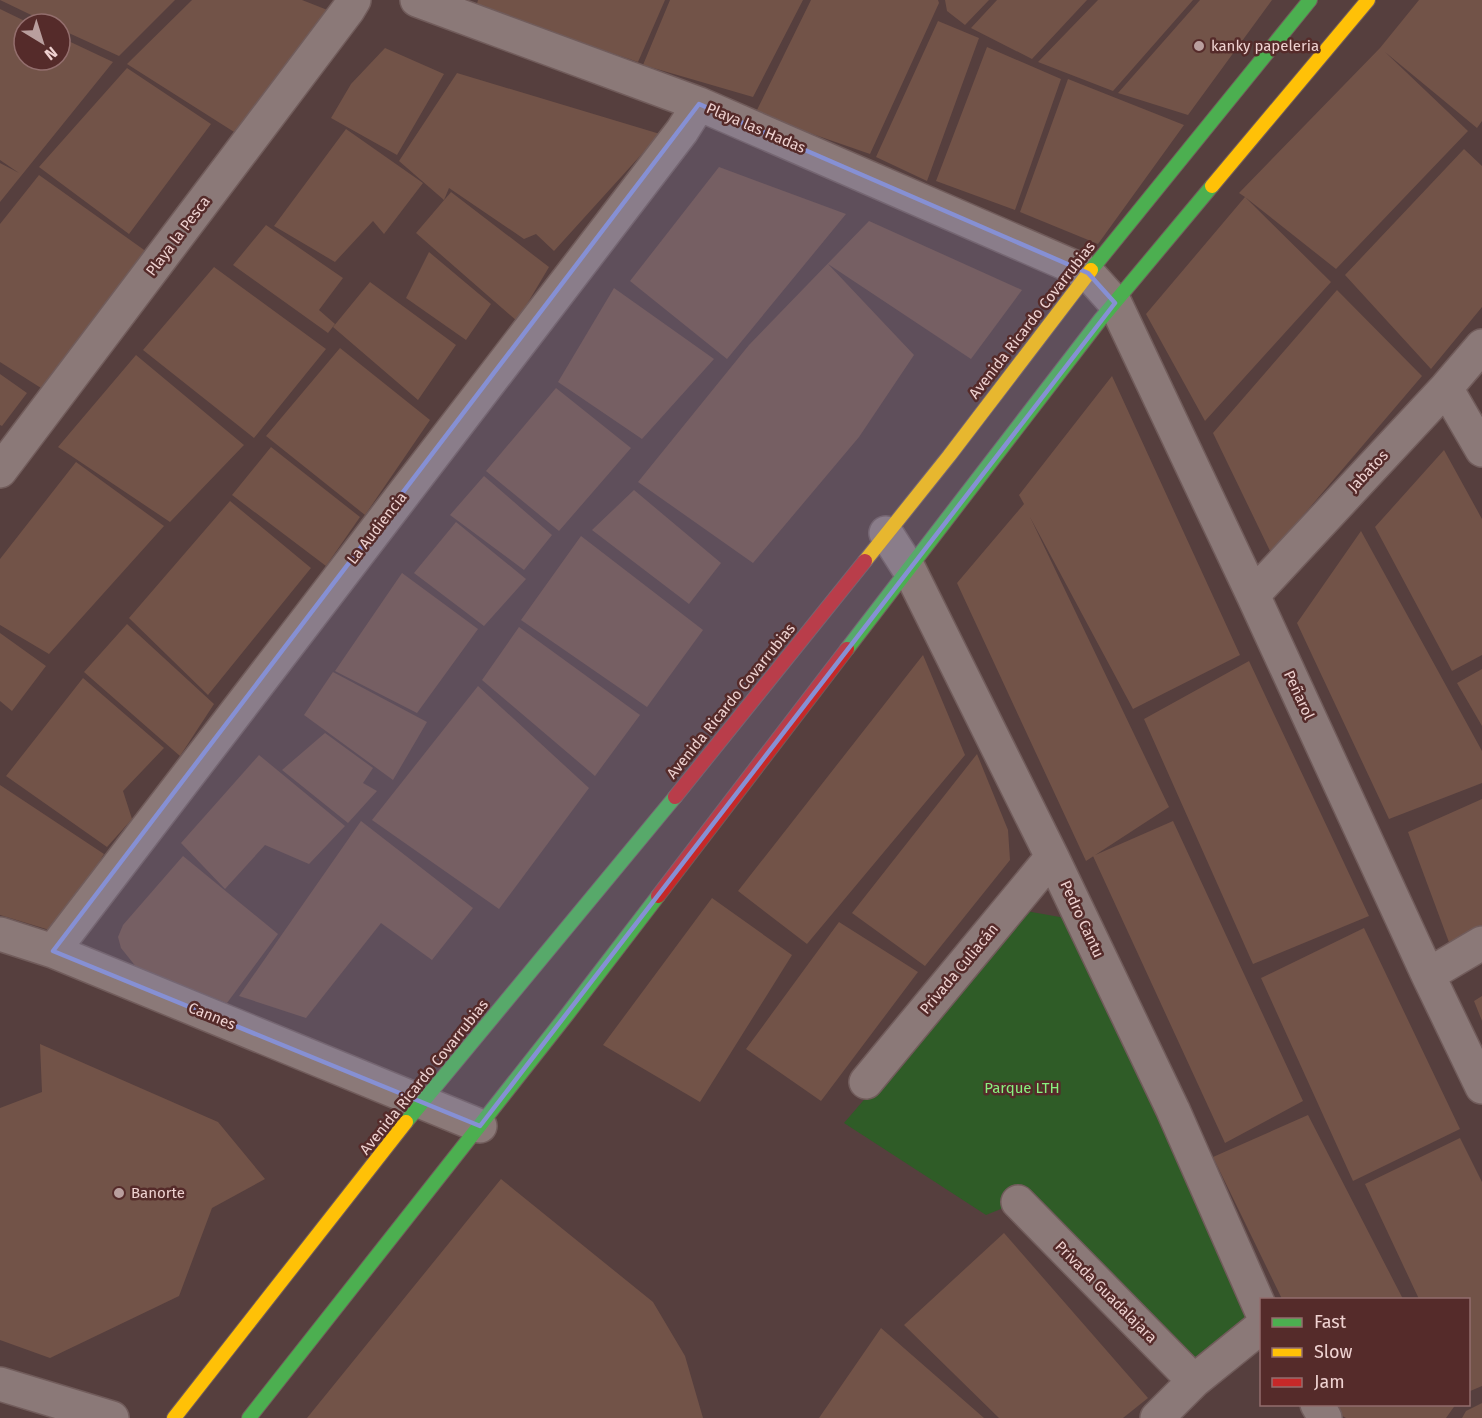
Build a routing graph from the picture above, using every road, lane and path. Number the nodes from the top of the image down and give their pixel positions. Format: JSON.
{"nodes":[{"id":1,"x":354,"y":0,"type":"edge"},
{"id":2,"x":417,"y":0,"type":"edge"},
{"id":3,"x":1310,"y":0,"type":"edge"},
{"id":4,"x":1356,"y":3,"type":"edge"},
{"id":5,"x":699,"y":104,"type":"junction"},
{"id":6,"x":1088,"y":273,"type":"junction"},
{"id":7,"x":1115,"y":303,"type":"junction"},
{"id":8,"x":1482,"y":346,"type":"edge"},
{"id":9,"x":1446,"y":388,"type":"junction"},
{"id":10,"x":1482,"y":450,"type":"edge"},
{"id":11,"x":0,"y":471,"type":"edge"},
{"id":12,"x":886,"y":533,"type":"junction"},
{"id":13,"x":909,"y":569,"type":"junction"},
{"id":14,"x":1253,"y":595,"type":"junction"},
{"id":15,"x":1052,"y":857,"type":"junction"},
{"id":16,"x":0,"y":934,"type":"edge"},
{"id":17,"x":1482,"y":943,"type":"edge"},
{"id":18,"x":53,"y":951,"type":"junction"},
{"id":19,"x":1428,"y":975,"type":"junction"},
{"id":20,"x":866,"y":1082,"type":"dead end"},
{"id":21,"x":1482,"y":1087,"type":"edge"},
{"id":22,"x":422,"y":1101,"type":"junction"},
{"id":23,"x":480,"y":1126,"type":"junction"},
{"id":24,"x":1018,"y":1202,"type":"dead end"},
{"id":25,"x":1260,"y":1307,"type":"edge"},
{"id":26,"x":1260,"y":1328,"type":"edge"},
{"id":27,"x":1194,"y":1381,"type":"junction"},
{"id":28,"x":0,"y":1384,"type":"edge"},
{"id":29,"x":112,"y":1418,"type":"edge"},
{"id":30,"x":174,"y":1418,"type":"edge"},
{"id":31,"x":249,"y":1418,"type":"edge"},
{"id":32,"x":1157,"y":1418,"type":"edge"}],
"edges":[{"from":1,"to":11,"type":"street","name":"Playa la Pesca"},
{"from":2,"to":5,"type":"street","name":"Playa las Hadas"},
{"from":3,"to":6,"type":"street","name":"Avenida Ricardo Covarrubias"},
{"from":4,"to":7,"type":"street"},
{"from":5,"to":6,"type":"street","name":"Playa las Hadas"},
{"from":5,"to":18,"type":"street","name":"La Audiencia"},
{"from":6,"to":7,"type":"street"},
{"from":6,"to":12,"type":"street","name":"Avenida Ricardo Covarrubias"},
{"from":7,"to":13,"type":"street"},
{"from":7,"to":14,"type":"street","name":"Peñarol"},
{"from":8,"to":9,"type":"street","name":"Jabatos"},
{"from":9,"to":10,"type":"street"},
{"from":9,"to":14,"type":"street","name":"Jabatos"},
{"from":12,"to":13,"type":"street","name":"Pedro Cantu"},
{"from":12,"to":22,"type":"street","name":"Avenida Ricardo Covarrubias"},
{"from":13,"to":15,"type":"street","name":"Pedro Cantu"},
{"from":13,"to":23,"type":"street"},
{"from":14,"to":19,"type":"street","name":"Peñarol"},
{"from":15,"to":20,"type":"street","name":"Privada Culiacán"},
{"from":15,"to":25,"type":"street","name":"Pedro Cantu"},
{"from":16,"to":18,"type":"street","name":"Cannes"},
{"from":17,"to":19,"type":"street"},
{"from":18,"to":22,"type":"street","name":"Cannes"},
{"from":19,"to":21,"type":"street","name":"Peñarol"},
{"from":22,"to":23,"type":"street","name":"Cannes"},
{"from":22,"to":30,"type":"street","name":"Avenida Ricardo Covarrubias"},
{"from":23,"to":31,"type":"street"},
{"from":24,"to":27,"type":"street","name":"Privada Guadalajara"},
{"from":26,"to":27,"type":"street"},
{"from":27,"to":32,"type":"street"},
{"from":28,"to":29,"type":"street"}]}
